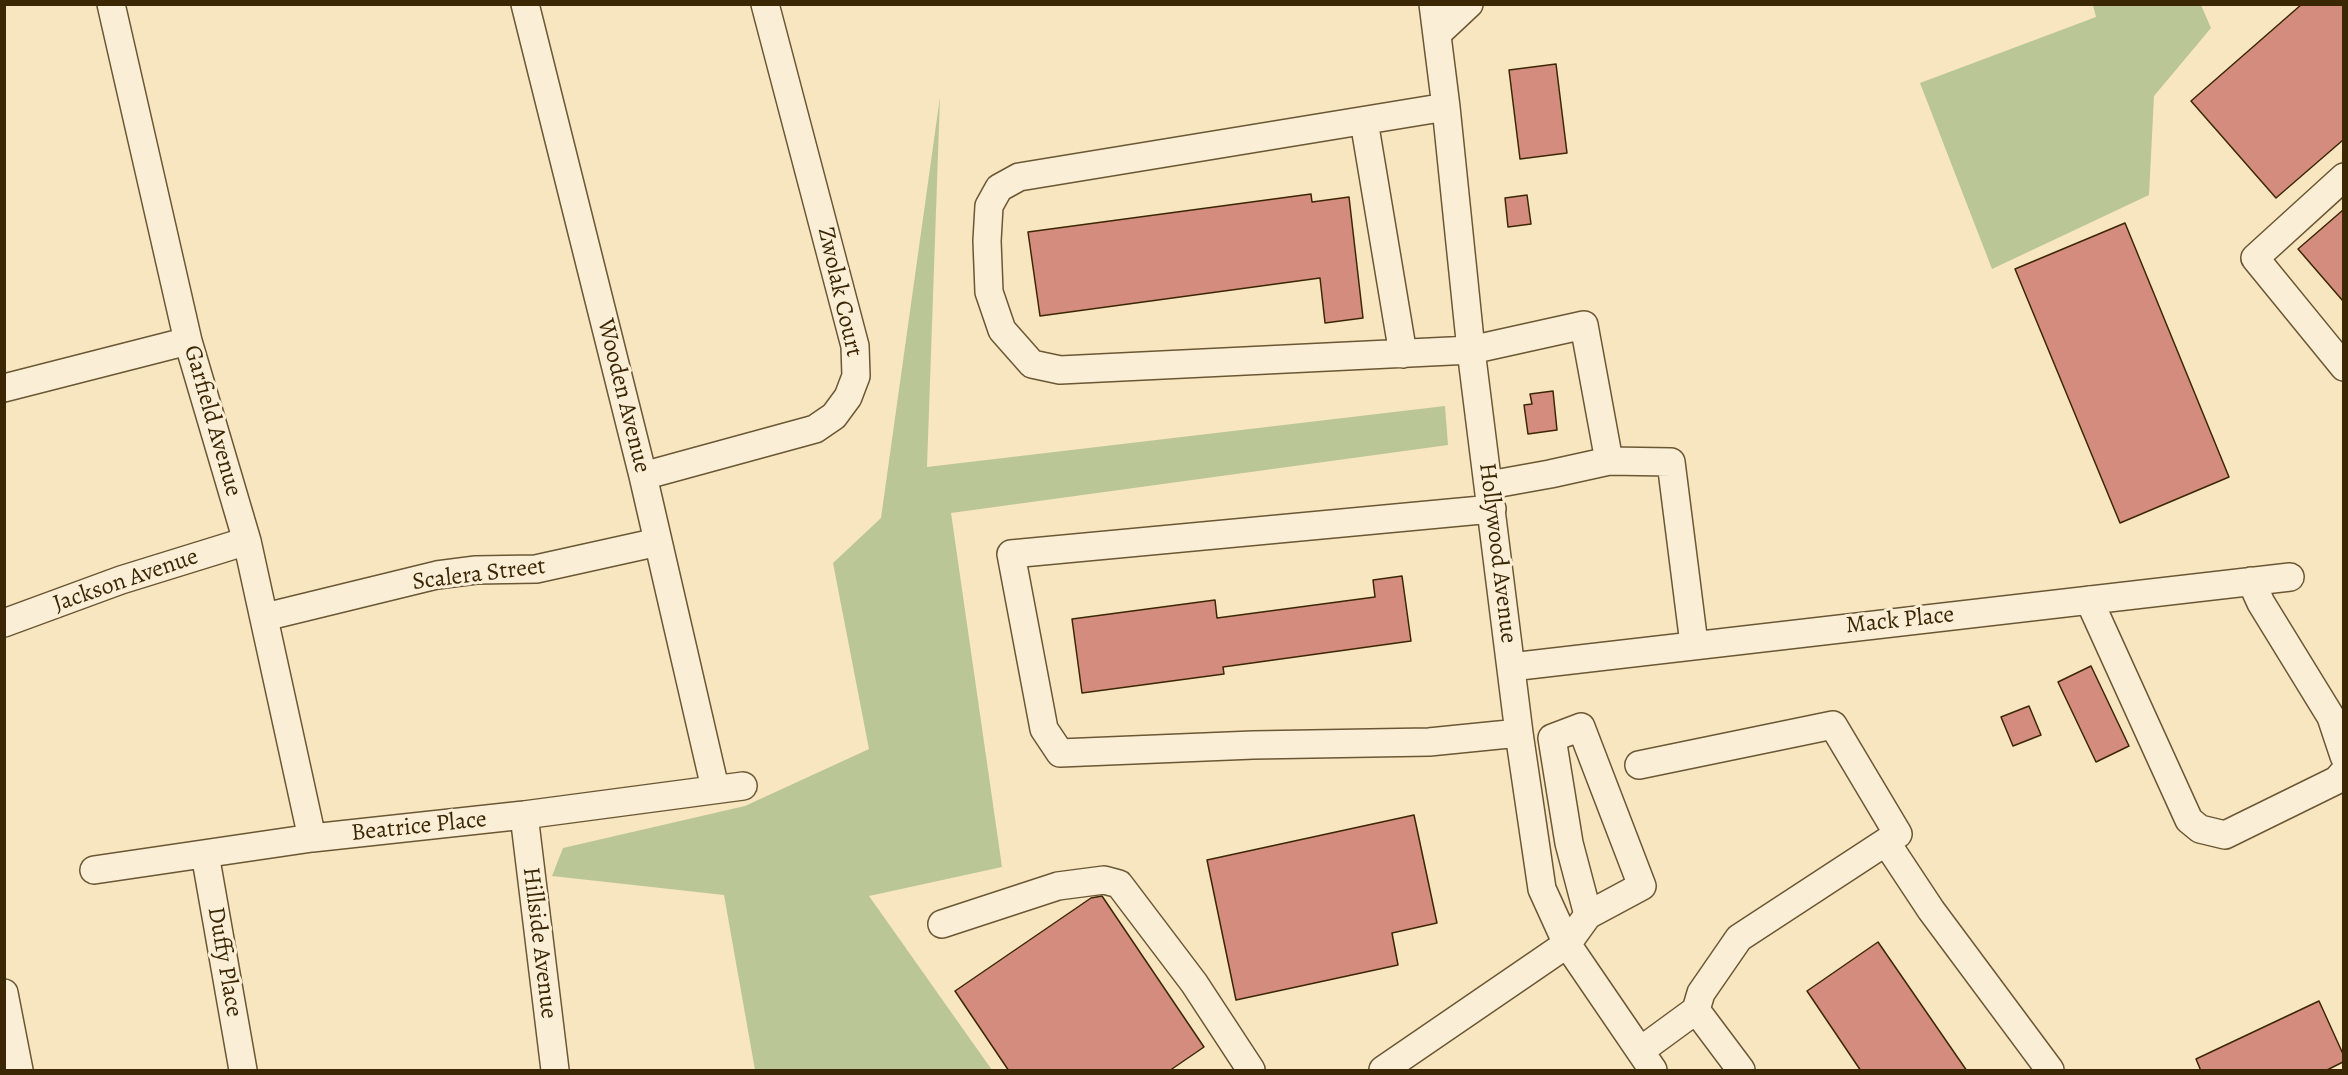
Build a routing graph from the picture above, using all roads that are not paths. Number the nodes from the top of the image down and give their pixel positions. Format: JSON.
{"nodes":[{"id":1,"x":111,"y":4,"type":"edge"},
{"id":2,"x":525,"y":4,"type":"edge"},
{"id":3,"x":765,"y":4,"type":"edge"},
{"id":4,"x":1433,"y":4,"type":"edge"},
{"id":5,"x":1469,"y":4,"type":"edge"},
{"id":6,"x":1437,"y":34,"type":"junction"},
{"id":7,"x":1446,"y":107,"type":"junction"},
{"id":8,"x":1364,"y":121,"type":"junction"},
{"id":9,"x":2343,"y":177,"type":"edge"},
{"id":10,"x":188,"y":341,"type":"junction"},
{"id":11,"x":1471,"y":350,"type":"junction"},
{"id":12,"x":1402,"y":354,"type":"junction"},
{"id":13,"x":2343,"y":367,"type":"edge"},
{"id":14,"x":4,"y":388,"type":"edge"},
{"id":15,"x":1609,"y":461,"type":"junction"},
{"id":16,"x":643,"y":476,"type":"junction"},
{"id":17,"x":1490,"y":497,"type":"junction"},
{"id":18,"x":247,"y":541,"type":"junction"},
{"id":19,"x":658,"y":542,"type":"junction"},
{"id":20,"x":2290,"y":576,"type":"dead end"},
{"id":21,"x":2251,"y":581,"type":"junction"},
{"id":22,"x":2089,"y":600,"type":"junction"},
{"id":23,"x":265,"y":617,"type":"junction"},
{"id":24,"x":4,"y":623,"type":"edge"},
{"id":25,"x":1694,"y":644,"type":"junction"},
{"id":26,"x":1511,"y":667,"type":"junction"},
{"id":27,"x":1520,"y":733,"type":"junction"},
{"id":28,"x":2343,"y":756,"type":"edge"},
{"id":29,"x":1639,"y":765,"type":"dead end"},
{"id":30,"x":2343,"y":772,"type":"edge"},
{"id":31,"x":744,"y":786,"type":"dead end"},
{"id":32,"x":715,"y":788,"type":"junction"},
{"id":33,"x":524,"y":815,"type":"junction"},
{"id":34,"x":312,"y":838,"type":"junction"},
{"id":35,"x":1886,"y":842,"type":"junction"},
{"id":36,"x":206,"y":854,"type":"junction"},
{"id":37,"x":94,"y":870,"type":"dead end"},
{"id":38,"x":1588,"y":915,"type":"junction"},
{"id":39,"x":942,"y":924,"type":"dead end"},
{"id":40,"x":1567,"y":944,"type":"junction"},
{"id":41,"x":4,"y":993,"type":"edge"},
{"id":42,"x":1696,"y":1010,"type":"junction"},
{"id":43,"x":1647,"y":1061,"type":"edge"},
{"id":44,"x":1395,"y":1068,"type":"edge"},
{"id":45,"x":19,"y":1071,"type":"edge"},
{"id":46,"x":243,"y":1071,"type":"edge"},
{"id":47,"x":555,"y":1071,"type":"edge"},
{"id":48,"x":1251,"y":1071,"type":"edge"},
{"id":49,"x":1741,"y":1071,"type":"edge"},
{"id":50,"x":2050,"y":1071,"type":"edge"}],
"edges":[{"from":1,"to":10,"type":"street","name":"Garfield Avenue"},
{"from":2,"to":16,"type":"street","name":"Wooden Avenue"},
{"from":3,"to":16,"type":"street","name":"Zwolak Court"},
{"from":4,"to":6,"type":"street","name":"Hollywood Avenue"},
{"from":5,"to":6,"type":"street"},
{"from":6,"to":7,"type":"street","name":"Hollywood Avenue"},
{"from":7,"to":8,"type":"street"},
{"from":7,"to":11,"type":"street","name":"Hollywood Avenue"},
{"from":8,"to":12,"type":"street"},
{"from":8,"to":12,"type":"street"},
{"from":9,"to":13,"type":"street"},
{"from":10,"to":14,"type":"street"},
{"from":10,"to":18,"type":"street","name":"Garfield Avenue"},
{"from":11,"to":12,"type":"street"},
{"from":11,"to":15,"type":"street"},
{"from":11,"to":17,"type":"street","name":"Hollywood Avenue"},
{"from":15,"to":17,"type":"street"},
{"from":15,"to":25,"type":"street"},
{"from":16,"to":19,"type":"street","name":"Wooden Avenue"},
{"from":17,"to":26,"type":"street","name":"Hollywood Avenue"},
{"from":17,"to":27,"type":"street"},
{"from":18,"to":23,"type":"street","name":"Garfield Avenue"},
{"from":18,"to":24,"type":"street","name":"Jackson Avenue"},
{"from":19,"to":23,"type":"street","name":"Scalera Street"},
{"from":19,"to":32,"type":"street","name":"Wooden Avenue"},
{"from":20,"to":21,"type":"street","name":"Mack Place"},
{"from":21,"to":22,"type":"street","name":"Mack Place"},
{"from":21,"to":28,"type":"street"},
{"from":22,"to":25,"type":"street","name":"Mack Place"},
{"from":22,"to":30,"type":"street"},
{"from":23,"to":34,"type":"street","name":"Garfield Avenue"},
{"from":25,"to":26,"type":"street","name":"Mack Place"},
{"from":26,"to":27,"type":"street","name":"Hollywood Avenue"},
{"from":27,"to":40,"type":"street","name":"Hollywood Avenue"},
{"from":29,"to":35,"type":"street"},
{"from":31,"to":32,"type":"street","name":"Beatrice Place"},
{"from":32,"to":33,"type":"street","name":"Beatrice Place"},
{"from":33,"to":34,"type":"street","name":"Beatrice Place"},
{"from":33,"to":47,"type":"street","name":"Hillside Avenue"},
{"from":34,"to":36,"type":"street","name":"Beatrice Place"},
{"from":35,"to":42,"type":"street"},
{"from":35,"to":50,"type":"street"},
{"from":36,"to":37,"type":"street","name":"Beatrice Place"},
{"from":36,"to":46,"type":"street","name":"Duffy Place"},
{"from":38,"to":38,"type":"street"},
{"from":38,"to":40,"type":"street"},
{"from":39,"to":48,"type":"street"},
{"from":40,"to":43,"type":"street","name":"Hollywood Avenue"},
{"from":40,"to":44,"type":"street"},
{"from":41,"to":45,"type":"street"},
{"from":42,"to":43,"type":"street"},
{"from":42,"to":49,"type":"street"}]}
